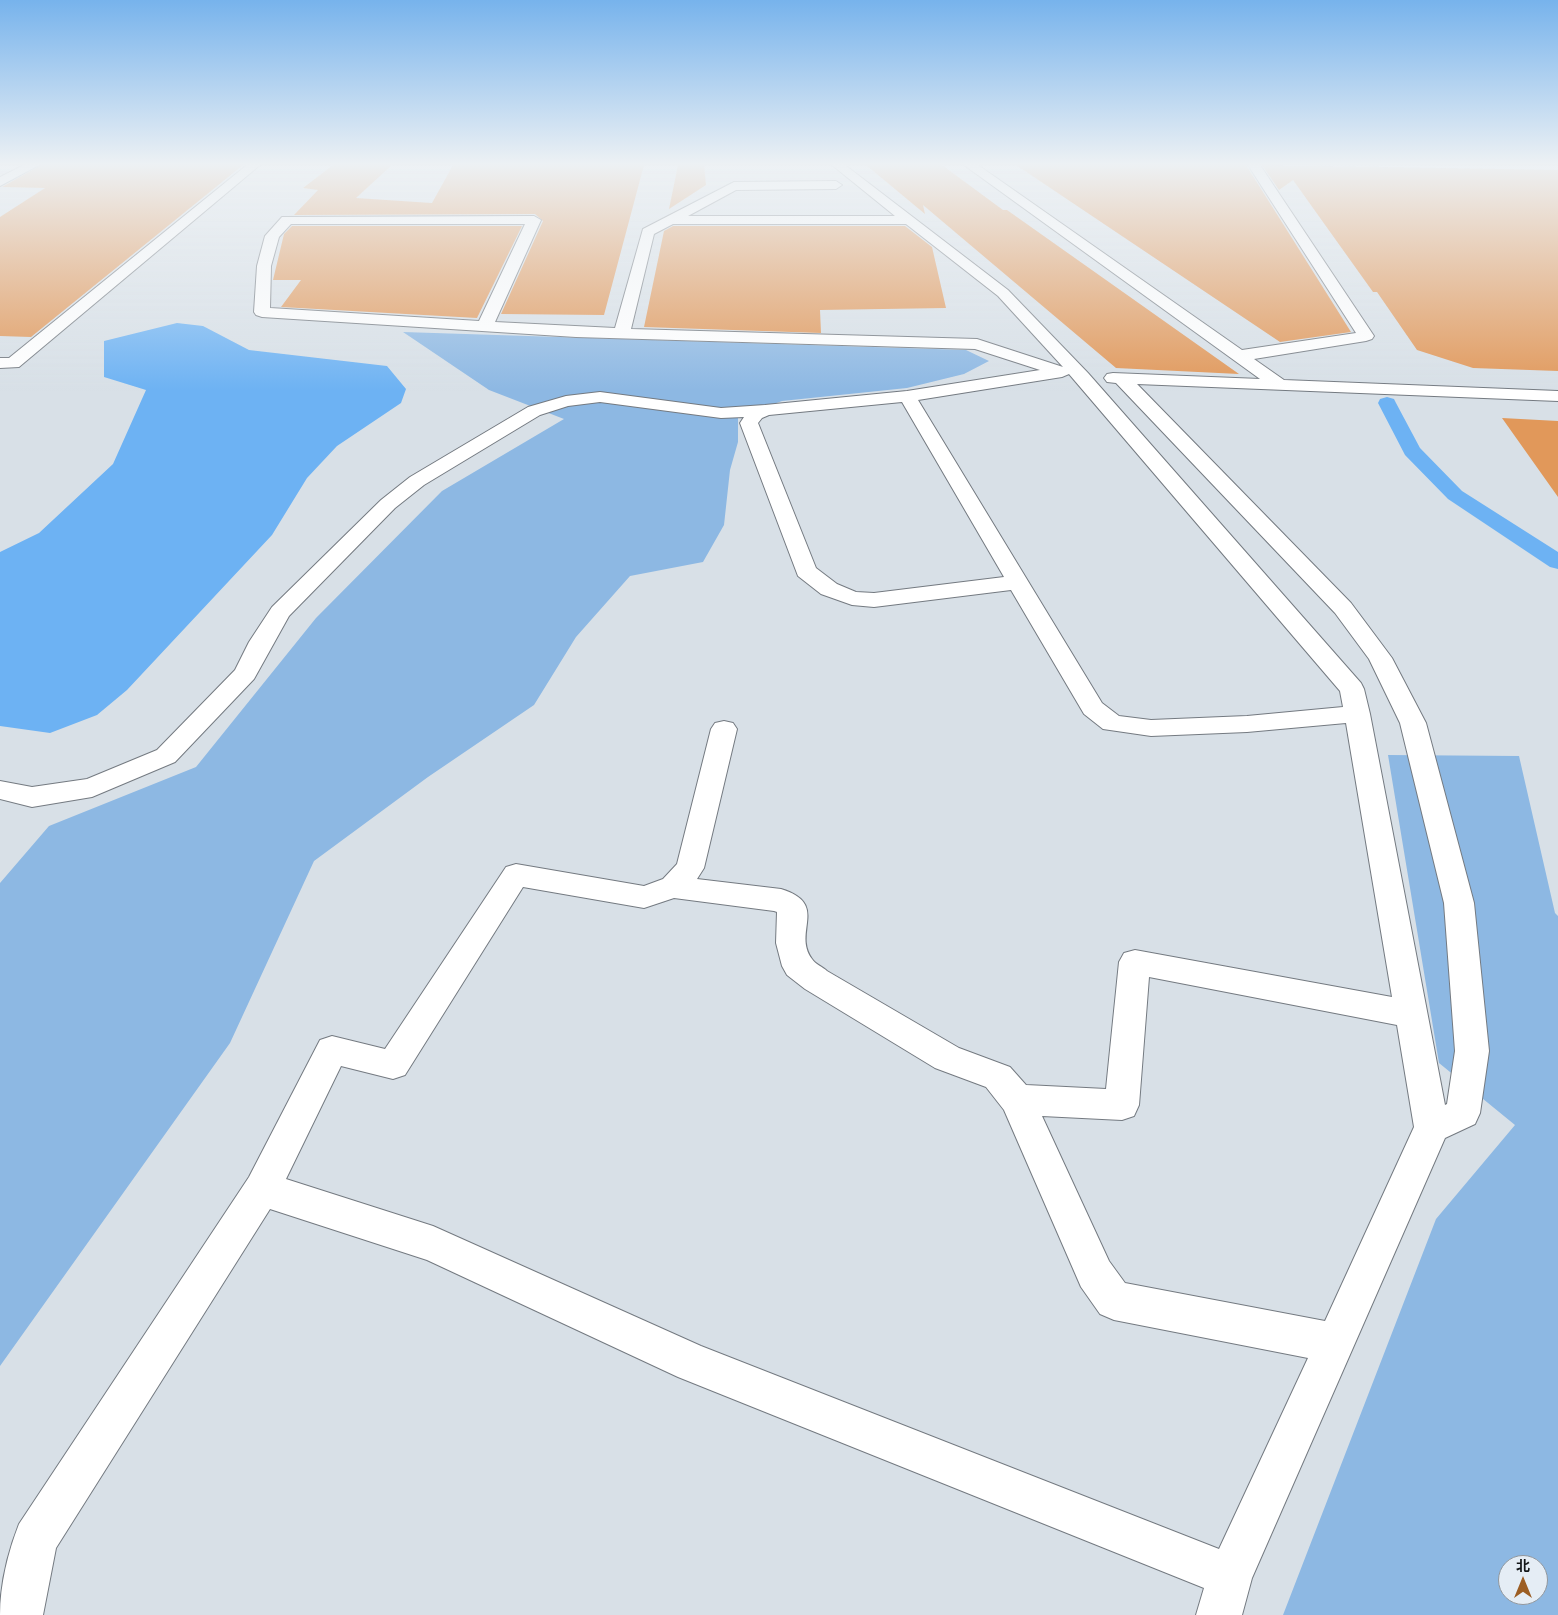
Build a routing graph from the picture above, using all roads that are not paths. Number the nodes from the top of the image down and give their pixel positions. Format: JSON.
{"nodes":[{"id":1,"x":162,"y":240,"type":"edge"},
{"id":2,"x":271,"y":240,"type":"edge"},
{"id":3,"x":525,"y":240,"type":"edge"},
{"id":4,"x":646,"y":240,"type":"edge"},
{"id":5,"x":936,"y":240,"type":"edge"},
{"id":6,"x":1076,"y":240,"type":"edge"},
{"id":7,"x":1303,"y":240,"type":"edge"},
{"id":8,"x":485,"y":326,"type":"junction"},
{"id":9,"x":622,"y":333,"type":"junction"},
{"id":10,"x":1239,"y":356,"type":"junction"},
{"id":11,"x":0,"y":363,"type":"edge"},
{"id":12,"x":1074,"y":374,"type":"junction"},
{"id":13,"x":1122,"y":379,"type":"junction"},
{"id":14,"x":1280,"y":385,"type":"junction"},
{"id":15,"x":906,"y":396,"type":"junction"},
{"id":16,"x":1558,"y":396,"type":"edge"},
{"id":17,"x":765,"y":410,"type":"junction"},
{"id":18,"x":1019,"y":582,"type":"junction"},
{"id":19,"x":1357,"y":714,"type":"junction"},
{"id":20,"x":724,"y":729,"type":"dead end"},
{"id":21,"x":0,"y":790,"type":"edge"},
{"id":22,"x":673,"y":887,"type":"junction"},
{"id":23,"x":1411,"y":1014,"type":"junction"},
{"id":24,"x":1017,"y":1100,"type":"junction"},
{"id":25,"x":1432,"y":1127,"type":"junction"},
{"id":26,"x":262,"y":1189,"type":"junction"},
{"id":27,"x":1335,"y":1343,"type":"junction"},
{"id":28,"x":1230,"y":1576,"type":"junction"},
{"id":29,"x":20,"y":1615,"type":"edge"},
{"id":30,"x":1219,"y":1615,"type":"edge"}],
"edges":[{"from":1,"to":11,"type":"street"},
{"from":2,"to":8,"type":"street"},
{"from":3,"to":8,"type":"street"},
{"from":4,"to":9,"type":"street"},
{"from":5,"to":12,"type":"street"},
{"from":6,"to":10,"type":"street"},
{"from":7,"to":10,"type":"street"},
{"from":8,"to":9,"type":"street"},
{"from":9,"to":12,"type":"street"},
{"from":10,"to":14,"type":"street"},
{"from":12,"to":13,"type":"street"},
{"from":12,"to":15,"type":"street"},
{"from":12,"to":19,"type":"street"},
{"from":13,"to":14,"type":"street"},
{"from":13,"to":25,"type":"street"},
{"from":14,"to":16,"type":"street"},
{"from":15,"to":17,"type":"street"},
{"from":15,"to":18,"type":"street"},
{"from":17,"to":18,"type":"street"},
{"from":17,"to":21,"type":"street"},
{"from":18,"to":19,"type":"street"},
{"from":19,"to":23,"type":"street"},
{"from":20,"to":22,"type":"street"},
{"from":22,"to":24,"type":"street"},
{"from":22,"to":26,"type":"street"},
{"from":23,"to":24,"type":"street"},
{"from":23,"to":25,"type":"street"},
{"from":24,"to":27,"type":"street"},
{"from":25,"to":27,"type":"street"},
{"from":26,"to":28,"type":"street"},
{"from":26,"to":29,"type":"street"},
{"from":27,"to":28,"type":"street"},
{"from":28,"to":30,"type":"street"}]}
